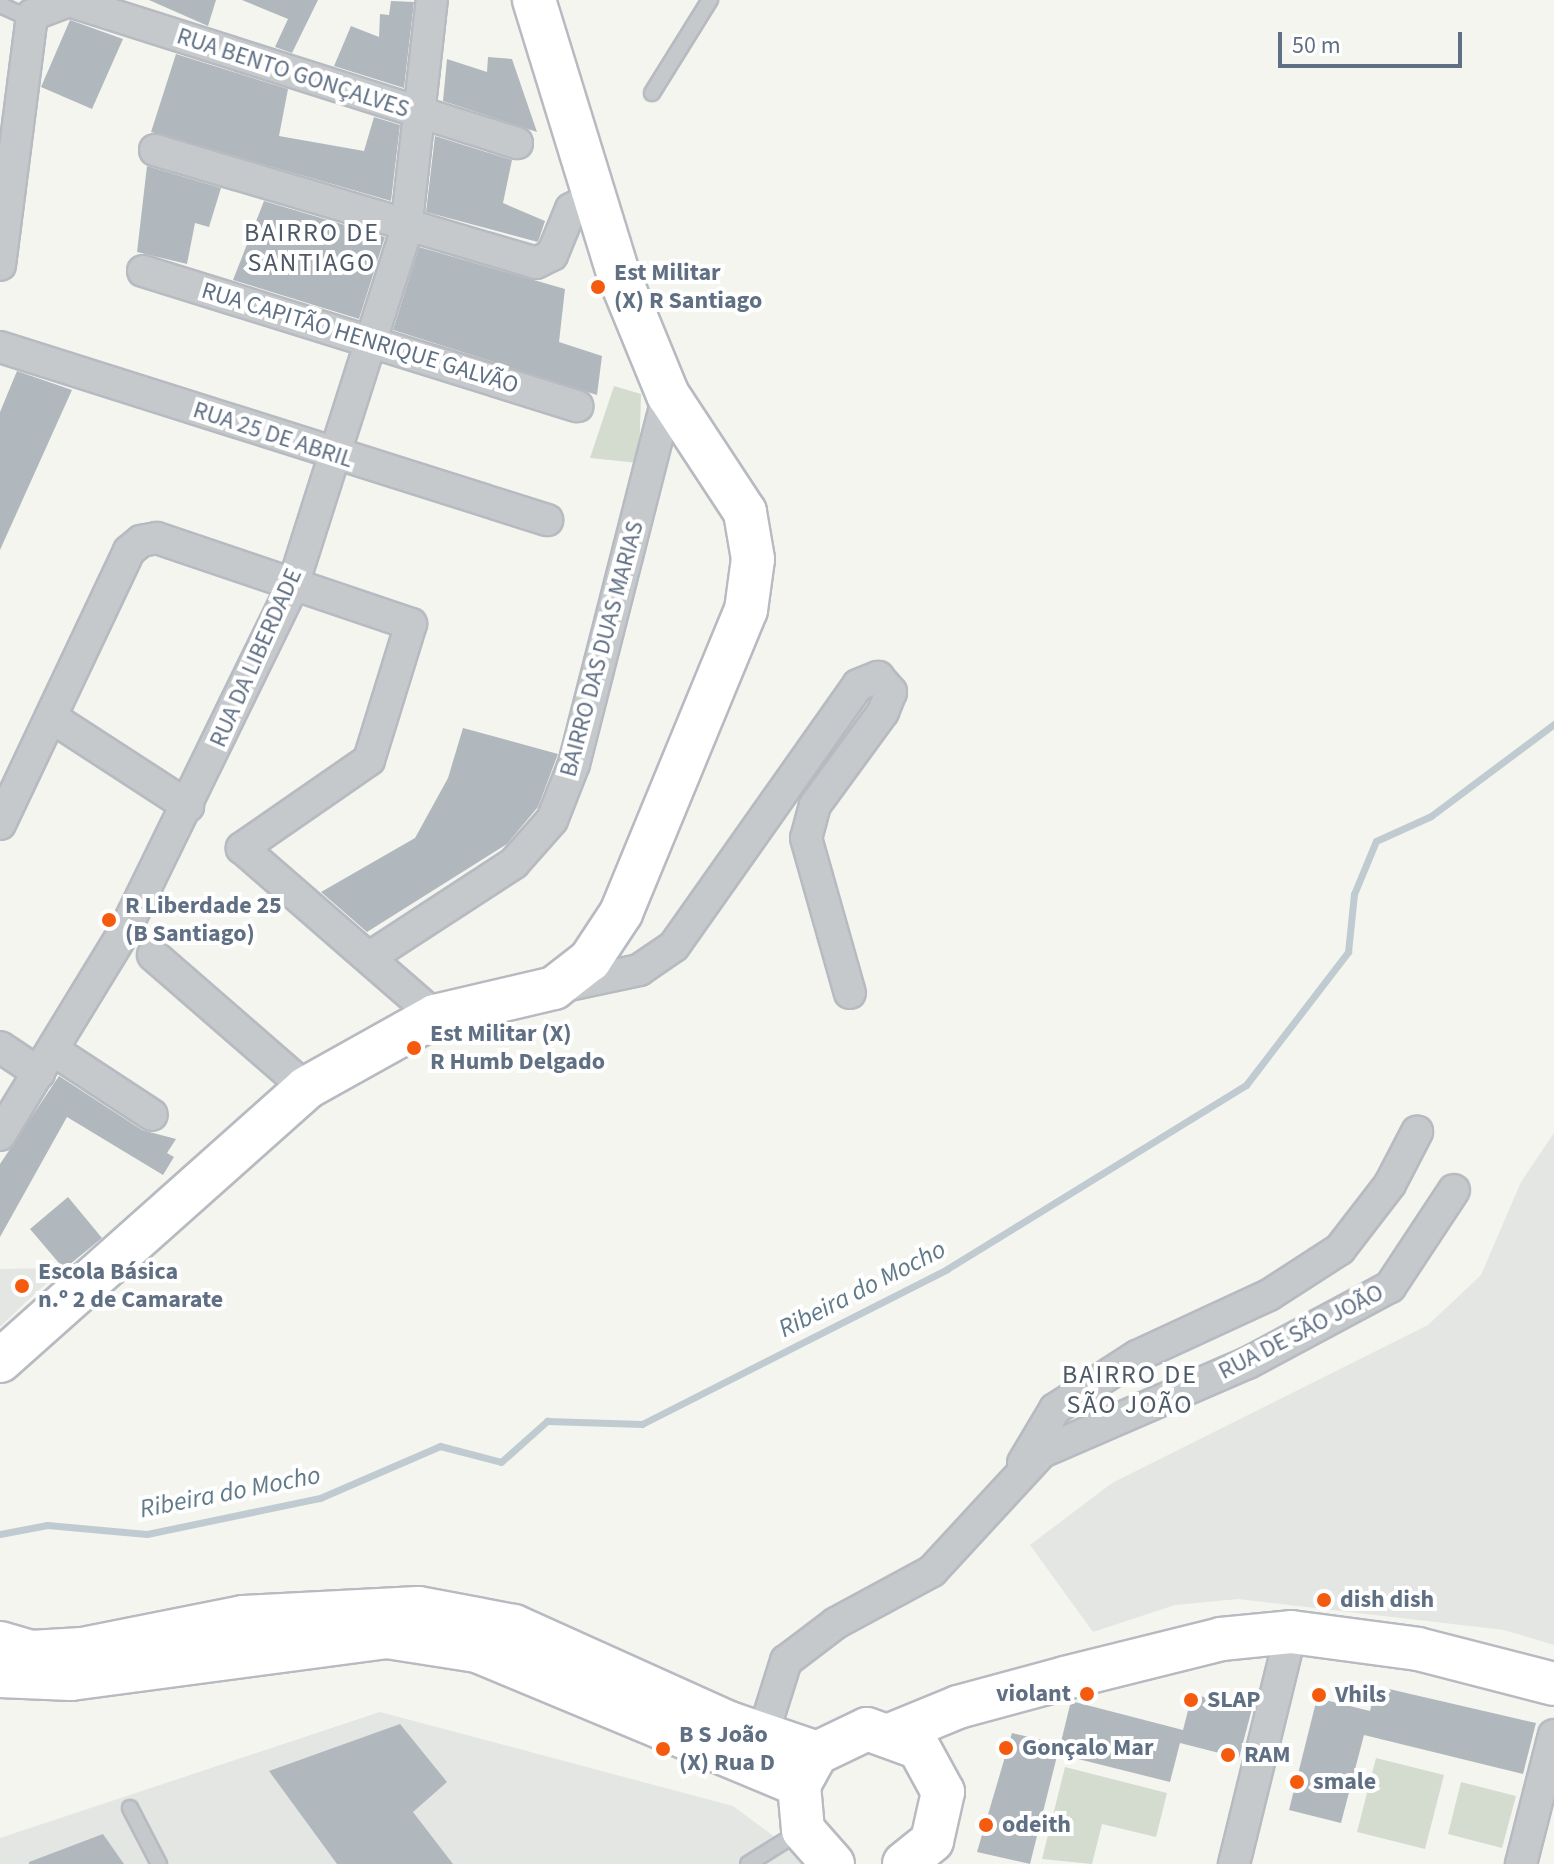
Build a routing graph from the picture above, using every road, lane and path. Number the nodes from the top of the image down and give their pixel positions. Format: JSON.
{"nodes":[{"id":1,"x":432,"y":0,"type":"edge"},
{"id":2,"x":534,"y":0,"type":"edge"},
{"id":3,"x":710,"y":0,"type":"edge"},
{"id":4,"x":69,"y":1,"type":"edge"},
{"id":5,"x":0,"y":5,"type":"edge"},
{"id":6,"x":31,"y":19,"type":"junction"},
{"id":7,"x":11,"y":90,"type":"edge"},
{"id":8,"x":652,"y":93,"type":"dead end"},
{"id":9,"x":423,"y":114,"type":"junction"},
{"id":10,"x":9,"y":128,"type":"edge"},
{"id":11,"x":517,"y":143,"type":"dead end"},
{"id":12,"x":155,"y":150,"type":"dead end"},
{"id":13,"x":593,"y":197,"type":"junction"},
{"id":14,"x":4,"y":207,"type":"edge"},
{"id":15,"x":406,"y":230,"type":"junction"},
{"id":16,"x":0,"y":265,"type":"edge"},
{"id":17,"x":143,"y":271,"type":"dead end"},
{"id":18,"x":370,"y":342,"type":"junction"},
{"id":19,"x":0,"y":347,"type":"edge"},
{"id":20,"x":668,"y":395,"type":"junction"},
{"id":21,"x":577,"y":406,"type":"dead end"},
{"id":22,"x":334,"y":455,"type":"junction"},
{"id":23,"x":547,"y":520,"type":"dead end"},
{"id":24,"x":293,"y":585,"type":"junction"},
{"id":25,"x":54,"y":719,"type":"junction"},
{"id":26,"x":188,"y":806,"type":"junction"},
{"id":27,"x":0,"y":824,"type":"edge"},
{"id":28,"x":153,"y":955,"type":"dead end"},
{"id":29,"x":370,"y":957,"type":"junction"},
{"id":30,"x":554,"y":988,"type":"junction"},
{"id":31,"x":850,"y":993,"type":"dead end"},
{"id":32,"x":435,"y":1016,"type":"junction"},
{"id":33,"x":0,"y":1047,"type":"edge"},
{"id":34,"x":46,"y":1062,"type":"junction"},
{"id":35,"x":306,"y":1088,"type":"junction"},
{"id":36,"x":152,"y":1115,"type":"dead end"},
{"id":37,"x":1417,"y":1132,"type":"dead end"},
{"id":38,"x":0,"y":1135,"type":"edge"},
{"id":39,"x":1454,"y":1190,"type":"dead end"},
{"id":40,"x":0,"y":1361,"type":"edge"},
{"id":41,"x":1012,"y":1482,"type":"junction"},
{"id":42,"x":1291,"y":1632,"type":"junction"},
{"id":43,"x":0,"y":1643,"type":"edge"},
{"id":44,"x":0,"y":1676,"type":"edge"},
{"id":45,"x":1554,"y":1684,"type":"edge"},
{"id":46,"x":958,"y":1707,"type":"junction"},
{"id":47,"x":895,"y":1733,"type":"junction"},
{"id":48,"x":763,"y":1734,"type":"junction"},
{"id":49,"x":1554,"y":1735,"type":"edge"},
{"id":50,"x":808,"y":1769,"type":"junction"},
{"id":51,"x":939,"y":1780,"type":"junction"},
{"id":52,"x":130,"y":1808,"type":"dead end"},
{"id":53,"x":803,"y":1830,"type":"junction"},
{"id":54,"x":929,"y":1856,"type":"edge"},
{"id":55,"x":159,"y":1864,"type":"edge"},
{"id":56,"x":748,"y":1864,"type":"edge"},
{"id":57,"x":831,"y":1864,"type":"edge"},
{"id":58,"x":1234,"y":1864,"type":"edge"},
{"id":59,"x":1521,"y":1864,"type":"edge"}],
"edges":[{"from":1,"to":9,"type":"street","name":"RUA DA LIBERDADE"},
{"from":2,"to":13,"type":"street"},
{"from":3,"to":8,"type":"lane"},
{"from":4,"to":6,"type":"street"},
{"from":4,"to":9,"type":"street","name":"RUA BENTO GONÇALVES"},
{"from":5,"to":6,"type":"lane"},
{"from":6,"to":7,"type":"street"},
{"from":7,"to":10,"type":"street"},
{"from":9,"to":11,"type":"street","name":"RUA BENTO GONÇALVES"},
{"from":9,"to":15,"type":"street","name":"RUA DA LIBERDADE"},
{"from":10,"to":14,"type":"street"},
{"from":12,"to":15,"type":"street"},
{"from":13,"to":15,"type":"street"},
{"from":13,"to":20,"type":"street"},
{"from":14,"to":16,"type":"street"},
{"from":15,"to":18,"type":"street","name":"RUA DA LIBERDADE"},
{"from":17,"to":18,"type":"street","name":"RUA CAPITÃO HENRIQUE GALVÃO"},
{"from":18,"to":21,"type":"street","name":"RUA CAPITÃO HENRIQUE GALVÃO"},
{"from":18,"to":22,"type":"street","name":"RUA DA LIBERDADE"},
{"from":19,"to":22,"type":"street","name":"RUA 25 DE ABRIL"},
{"from":20,"to":29,"type":"street","name":"BAIRRO DAS DUAS MARIAS"},
{"from":20,"to":30,"type":"street"},
{"from":22,"to":23,"type":"street","name":"RUA 25 DE ABRIL"},
{"from":22,"to":24,"type":"street","name":"RUA DA LIBERDADE"},
{"from":24,"to":25,"type":"street"},
{"from":24,"to":26,"type":"street","name":"RUA DA LIBERDADE"},
{"from":24,"to":29,"type":"street"},
{"from":25,"to":26,"type":"street"},
{"from":25,"to":27,"type":"street"},
{"from":26,"to":34,"type":"street","name":"RUA DA LIBERDADE"},
{"from":28,"to":35,"type":"street"},
{"from":29,"to":32,"type":"street"},
{"from":30,"to":31,"type":"street"},
{"from":30,"to":32,"type":"street"},
{"from":32,"to":35,"type":"street"},
{"from":33,"to":34,"type":"street"},
{"from":34,"to":36,"type":"street"},
{"from":34,"to":38,"type":"street","name":"RUA DA LIBERDADE"},
{"from":35,"to":40,"type":"street"},
{"from":37,"to":41,"type":"street"},
{"from":39,"to":41,"type":"street","name":"RUA DE SÃO JOÃO"},
{"from":41,"to":48,"type":"street","name":"RUA DE SÃO JOÃO"},
{"from":42,"to":45,"type":"street"},
{"from":42,"to":46,"type":"street"},
{"from":42,"to":58,"type":"street"},
{"from":43,"to":48,"type":"street"},
{"from":44,"to":50,"type":"street"},
{"from":46,"to":47,"type":"street"},
{"from":46,"to":51,"type":"street"},
{"from":47,"to":50,"type":"street"},
{"from":47,"to":51,"type":"street"},
{"from":48,"to":50,"type":"street"},
{"from":49,"to":59,"type":"street"},
{"from":50,"to":53,"type":"street"},
{"from":51,"to":54,"type":"street"},
{"from":52,"to":55,"type":"lane"},
{"from":53,"to":56,"type":"lane"},
{"from":53,"to":57,"type":"street"}]}
